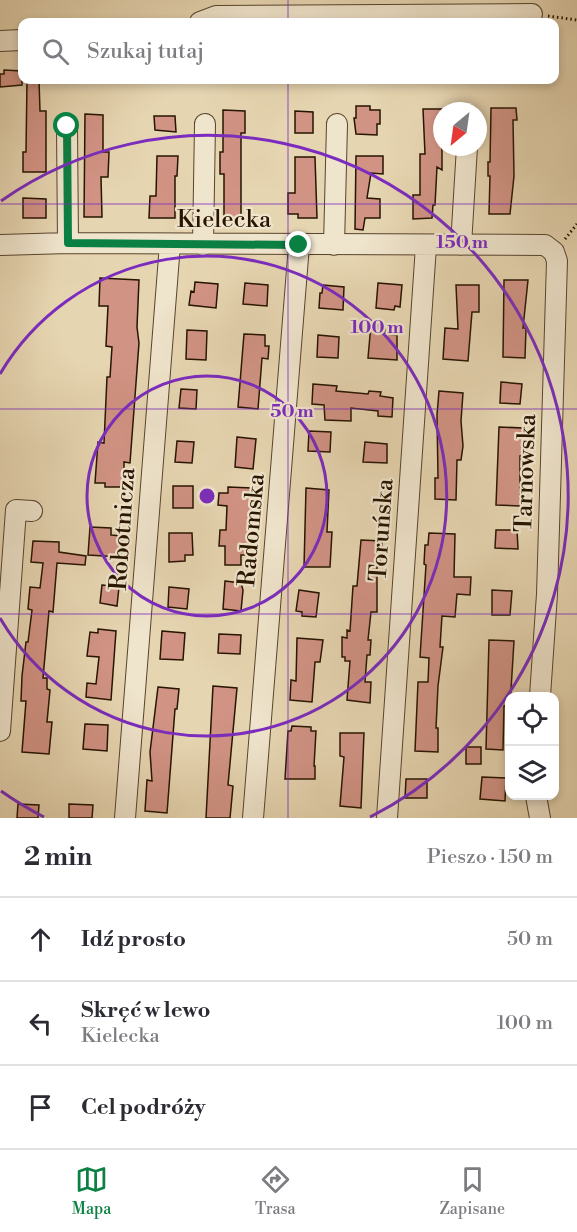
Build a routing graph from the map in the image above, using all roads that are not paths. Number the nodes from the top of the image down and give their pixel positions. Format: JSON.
{"nodes":[{"id":1,"x":532,"y":14,"type":"road end"},
{"id":2,"x":211,"y":18,"type":"edge"},
{"id":3,"x":18,"y":40,"type":"edge"},
{"id":4,"x":0,"y":41,"type":"edge"},
{"id":5,"x":205,"y":124,"type":"dead end"},
{"id":6,"x":337,"y":124,"type":"dead end"},
{"id":7,"x":67,"y":126,"type":"dead end"},
{"id":8,"x":466,"y":156,"type":"edge"},
{"id":9,"x":68,"y":243,"type":"junction"},
{"id":10,"x":170,"y":244,"type":"junction"},
{"id":11,"x":0,"y":245,"type":"edge"},
{"id":12,"x":203,"y":245,"type":"junction"},
{"id":13,"x":299,"y":245,"type":"junction"},
{"id":14,"x":334,"y":245,"type":"junction"},
{"id":15,"x":461,"y":245,"type":"junction"},
{"id":16,"x":426,"y":246,"type":"junction"},
{"id":17,"x":554,"y":252,"type":"joint"},
{"id":18,"x":32,"y":511,"type":"dead end"},
{"id":19,"x":540,"y":692,"type":"edge"},
{"id":20,"x":0,"y":731,"type":"edge"},
{"id":21,"x":537,"y":800,"type":"edge"},
{"id":22,"x":125,"y":818,"type":"edge"},
{"id":23,"x":254,"y":818,"type":"edge"},
{"id":24,"x":387,"y":818,"type":"edge"},
{"id":25,"x":540,"y":818,"type":"edge"}],
"edges":[{"from":1,"to":2,"type":"street"},
{"from":3,"to":4,"type":"street"},
{"from":5,"to":12,"type":"street"},
{"from":6,"to":14,"type":"street"},
{"from":7,"to":9,"type":"street"},
{"from":8,"to":15,"type":"street"},
{"from":9,"to":10,"type":"street","name":"Kielecka"},
{"from":9,"to":11,"type":"street","name":"Kielecka"},
{"from":10,"to":12,"type":"street","name":"Kielecka"},
{"from":10,"to":22,"type":"street","name":"Robotnicza"},
{"from":12,"to":13,"type":"street","name":"Kielecka"},
{"from":13,"to":14,"type":"street","name":"Kielecka"},
{"from":13,"to":23,"type":"street","name":"Radomska"},
{"from":14,"to":16,"type":"street","name":"Kielecka"},
{"from":15,"to":16,"type":"street","name":"Kielecka"},
{"from":15,"to":17,"type":"street","name":"Kielecka"},
{"from":16,"to":24,"type":"street","name":"Toruńska"},
{"from":17,"to":19,"type":"street","name":"Tarnowska"},
{"from":18,"to":20,"type":"street"},
{"from":21,"to":25,"type":"street"}]}
